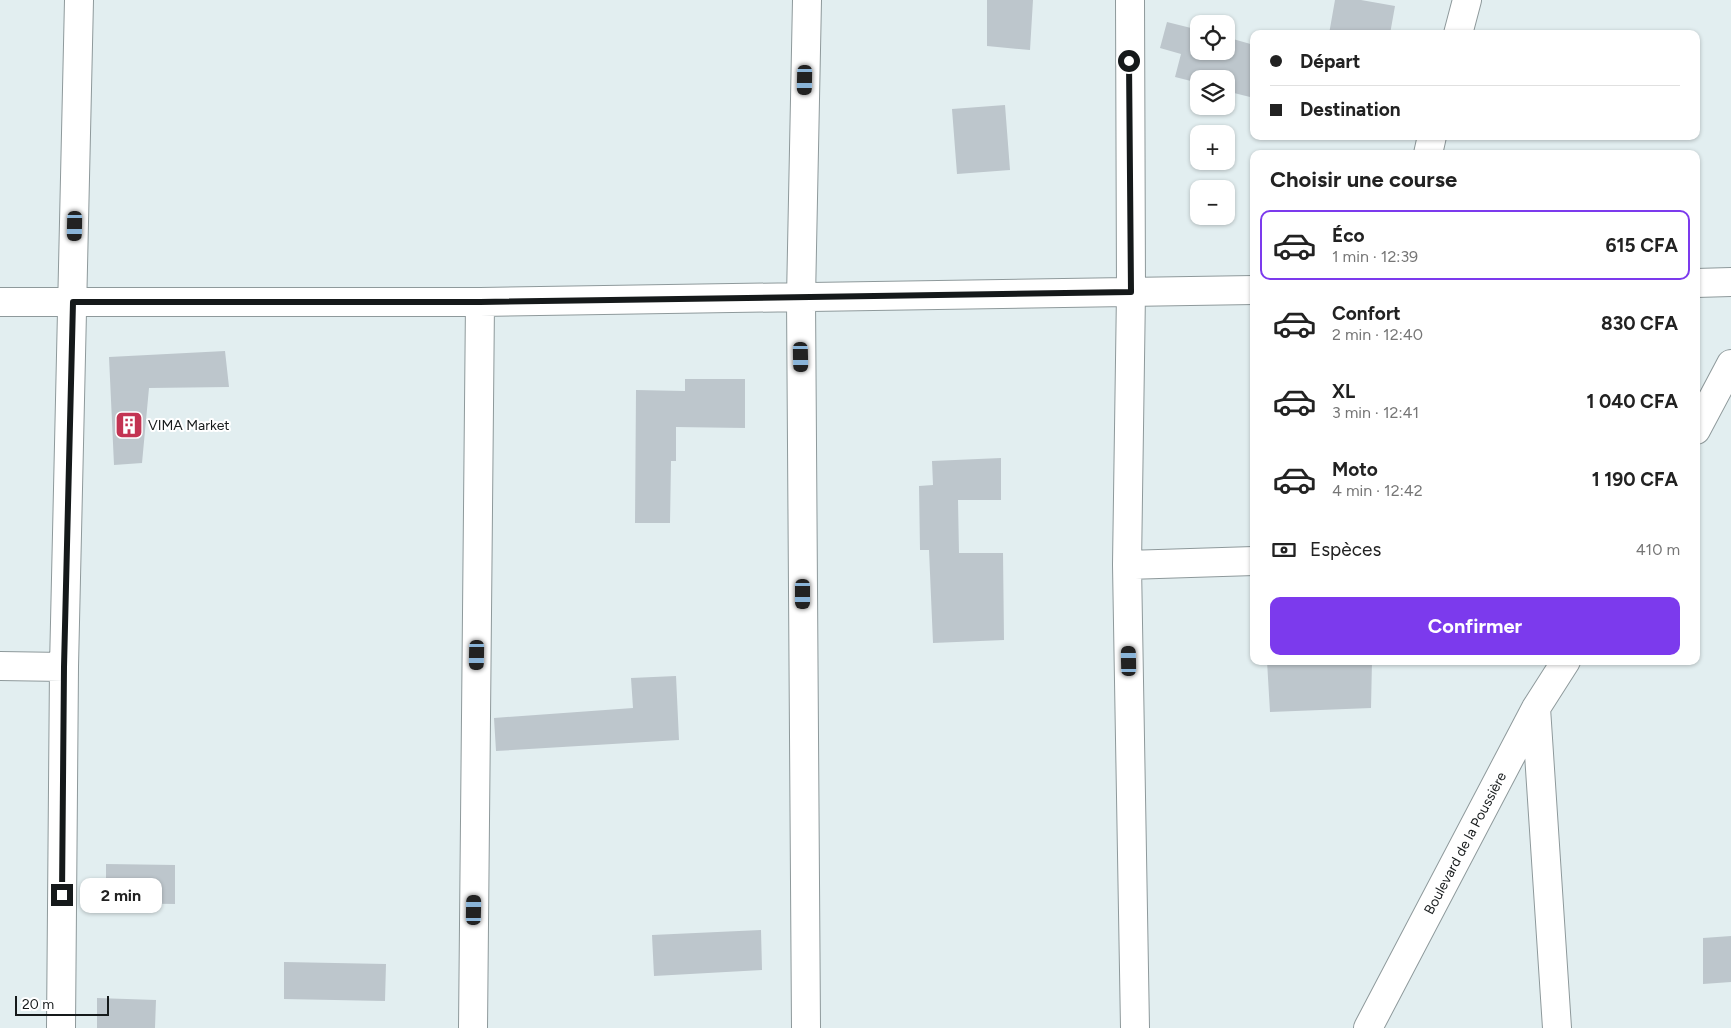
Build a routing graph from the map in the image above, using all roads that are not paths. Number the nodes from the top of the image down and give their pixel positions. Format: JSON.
{"nodes":[{"id":1,"x":79,"y":0,"type":"edge"},
{"id":2,"x":807,"y":0,"type":"edge"},
{"id":3,"x":1130,"y":0,"type":"edge"},
{"id":4,"x":1467,"y":0,"type":"edge"},
{"id":5,"x":1459,"y":30,"type":"edge"},
{"id":6,"x":1731,"y":282,"type":"edge"},
{"id":7,"x":1700,"y":283,"type":"edge"},
{"id":8,"x":1250,"y":290,"type":"edge"},
{"id":9,"x":1131,"y":292,"type":"junction"},
{"id":10,"x":801,"y":298,"type":"junction"},
{"id":11,"x":0,"y":302,"type":"edge"},
{"id":12,"x":73,"y":302,"type":"junction"},
{"id":13,"x":480,"y":302,"type":"junction"},
{"id":14,"x":1731,"y":364,"type":"edge"},
{"id":15,"x":1700,"y":422,"type":"edge"},
{"id":16,"x":1250,"y":561,"type":"edge"},
{"id":17,"x":1127,"y":564,"type":"junction"},
{"id":18,"x":1563,"y":665,"type":"edge"},
{"id":19,"x":0,"y":666,"type":"edge"},
{"id":20,"x":64,"y":667,"type":"junction"},
{"id":21,"x":1536,"y":708,"type":"junction"},
{"id":22,"x":61,"y":1028,"type":"edge"},
{"id":23,"x":473,"y":1028,"type":"edge"},
{"id":24,"x":806,"y":1028,"type":"edge"},
{"id":25,"x":1135,"y":1028,"type":"edge"},
{"id":26,"x":1368,"y":1028,"type":"edge"},
{"id":27,"x":1558,"y":1028,"type":"edge"}],
"edges":[{"from":1,"to":12,"type":"street"},
{"from":2,"to":10,"type":"street"},
{"from":3,"to":9,"type":"street"},
{"from":4,"to":5,"type":"street"},
{"from":6,"to":7,"type":"street"},
{"from":8,"to":9,"type":"street"},
{"from":9,"to":10,"type":"street"},
{"from":9,"to":17,"type":"street"},
{"from":10,"to":13,"type":"street"},
{"from":10,"to":24,"type":"street"},
{"from":11,"to":12,"type":"street"},
{"from":12,"to":13,"type":"street"},
{"from":12,"to":20,"type":"street"},
{"from":13,"to":23,"type":"street"},
{"from":14,"to":15,"type":"street"},
{"from":16,"to":17,"type":"street"},
{"from":17,"to":25,"type":"street"},
{"from":18,"to":21,"type":"street","name":"Boulevard de la Poussière"},
{"from":19,"to":20,"type":"street"},
{"from":20,"to":22,"type":"street"},
{"from":21,"to":26,"type":"street","name":"Boulevard de la Poussière"},
{"from":21,"to":27,"type":"street"}]}
